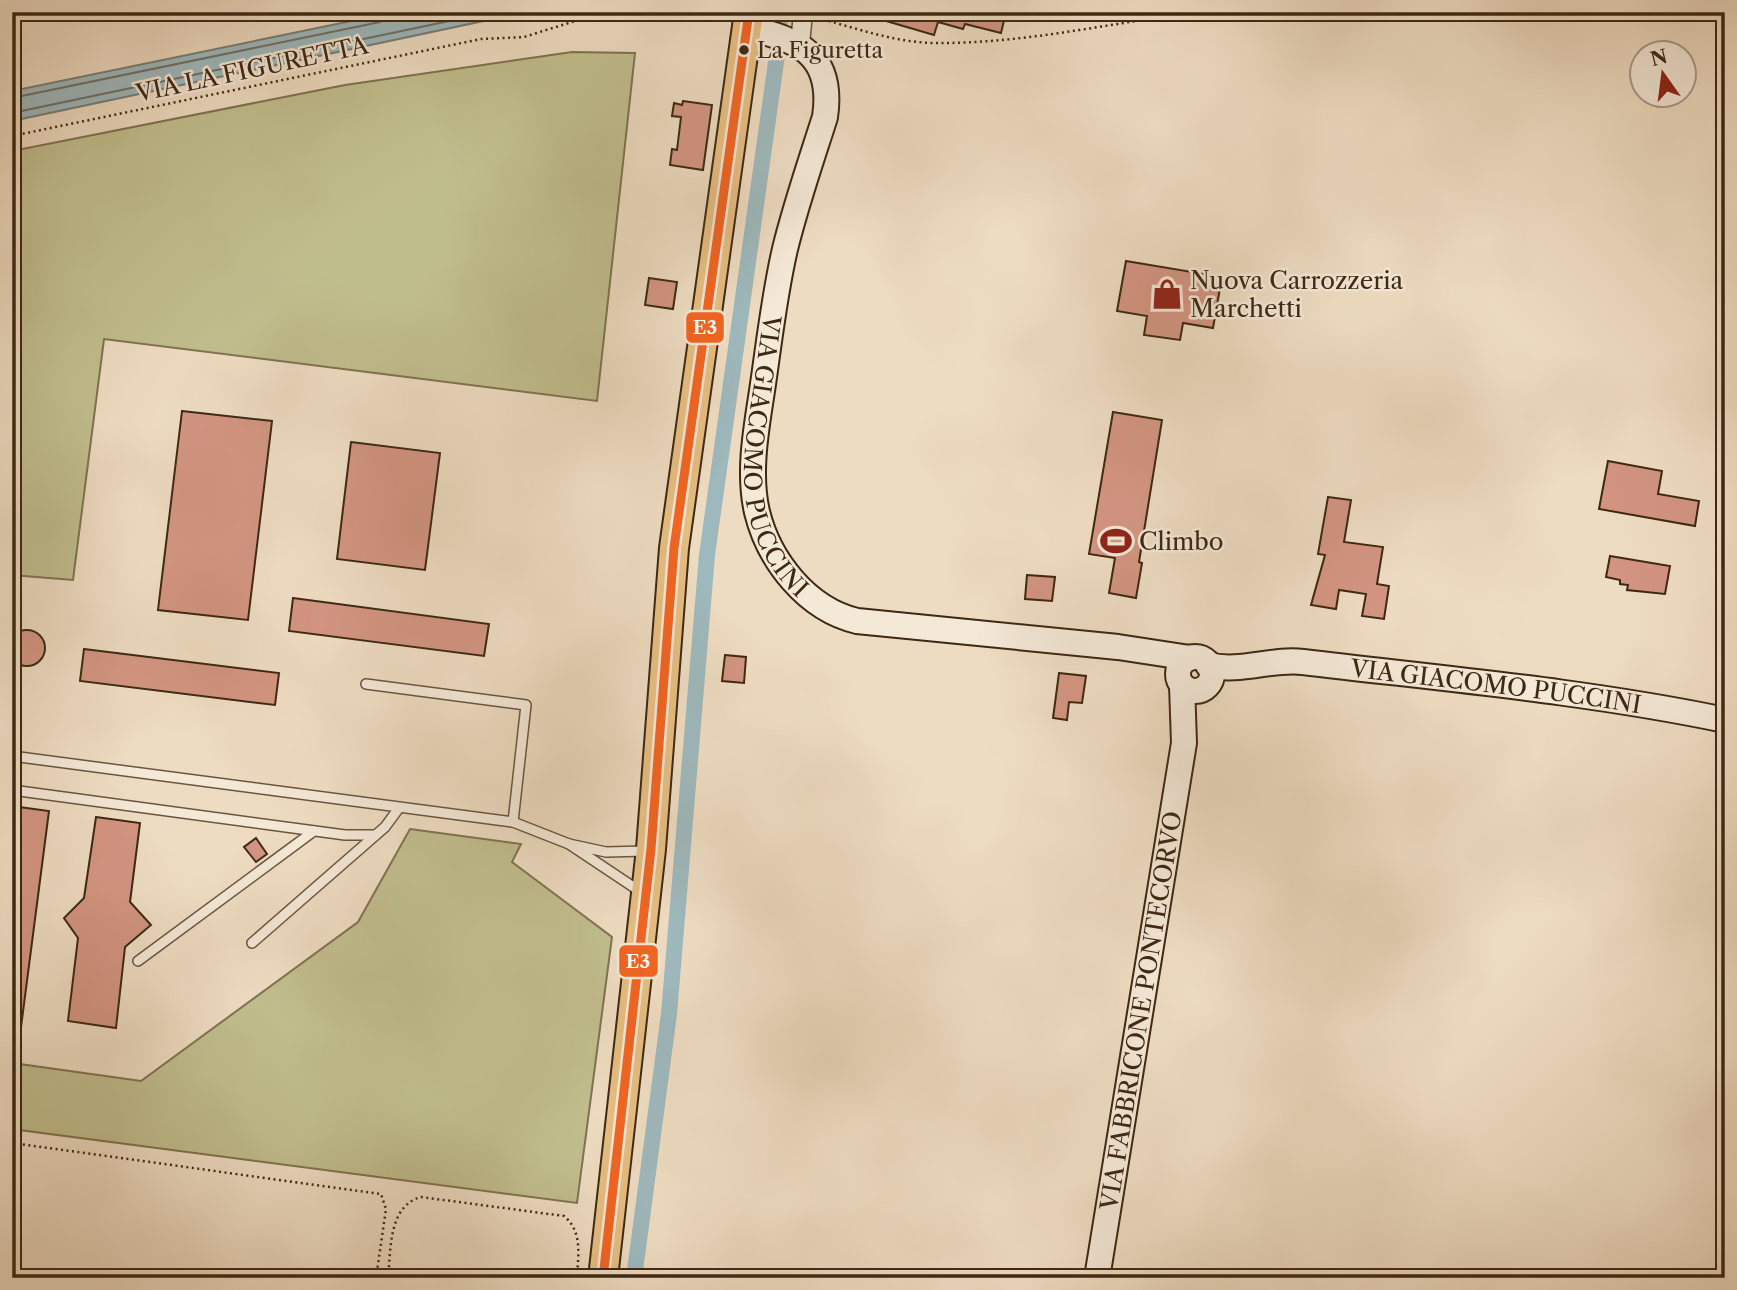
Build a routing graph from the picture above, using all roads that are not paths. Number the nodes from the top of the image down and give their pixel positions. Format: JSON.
{"nodes":[{"id":1,"x":803,"y":13,"type":"edge"},
{"id":2,"x":750,"y":23,"type":"edge"},
{"id":3,"x":796,"y":43,"type":"junction"},
{"id":4,"x":1195,"y":677,"type":"junction"},
{"id":5,"x":366,"y":684,"type":"dead end"},
{"id":6,"x":1725,"y":720,"type":"edge"},
{"id":7,"x":12,"y":756,"type":"edge"},
{"id":8,"x":12,"y":790,"type":"edge"},
{"id":9,"x":399,"y":808,"type":"junction"},
{"id":10,"x":513,"y":822,"type":"junction"},
{"id":11,"x":314,"y":831,"type":"junction"},
{"id":12,"x":373,"y":835,"type":"junction"},
{"id":13,"x":569,"y":844,"type":"junction"},
{"id":14,"x":651,"y":849,"type":"junction"},
{"id":15,"x":646,"y":897,"type":"junction"},
{"id":16,"x":253,"y":943,"type":"dead end"},
{"id":17,"x":138,"y":961,"type":"dead end"},
{"id":18,"x":603,"y":1278,"type":"edge"},
{"id":19,"x":1097,"y":1278,"type":"edge"}],
"edges":[{"from":1,"to":3,"type":"street"},
{"from":2,"to":3,"type":"street"},
{"from":2,"to":14,"type":"main road"},
{"from":3,"to":4,"type":"street","name":"VIA GIACOMO PUCCINI"},
{"from":4,"to":6,"type":"street","name":"VIA GIACOMO PUCCINI"},
{"from":4,"to":19,"type":"street","name":"VIA FABBRICONE PONTECORVO"},
{"from":5,"to":10,"type":"lane"},
{"from":7,"to":9,"type":"lane"},
{"from":8,"to":11,"type":"lane"},
{"from":9,"to":10,"type":"lane"},
{"from":9,"to":12,"type":"lane"},
{"from":10,"to":13,"type":"lane"},
{"from":11,"to":12,"type":"lane"},
{"from":11,"to":17,"type":"lane"},
{"from":12,"to":16,"type":"lane"},
{"from":13,"to":14,"type":"lane"},
{"from":13,"to":15,"type":"lane"},
{"from":14,"to":15,"type":"main road"},
{"from":15,"to":18,"type":"main road"}]}
